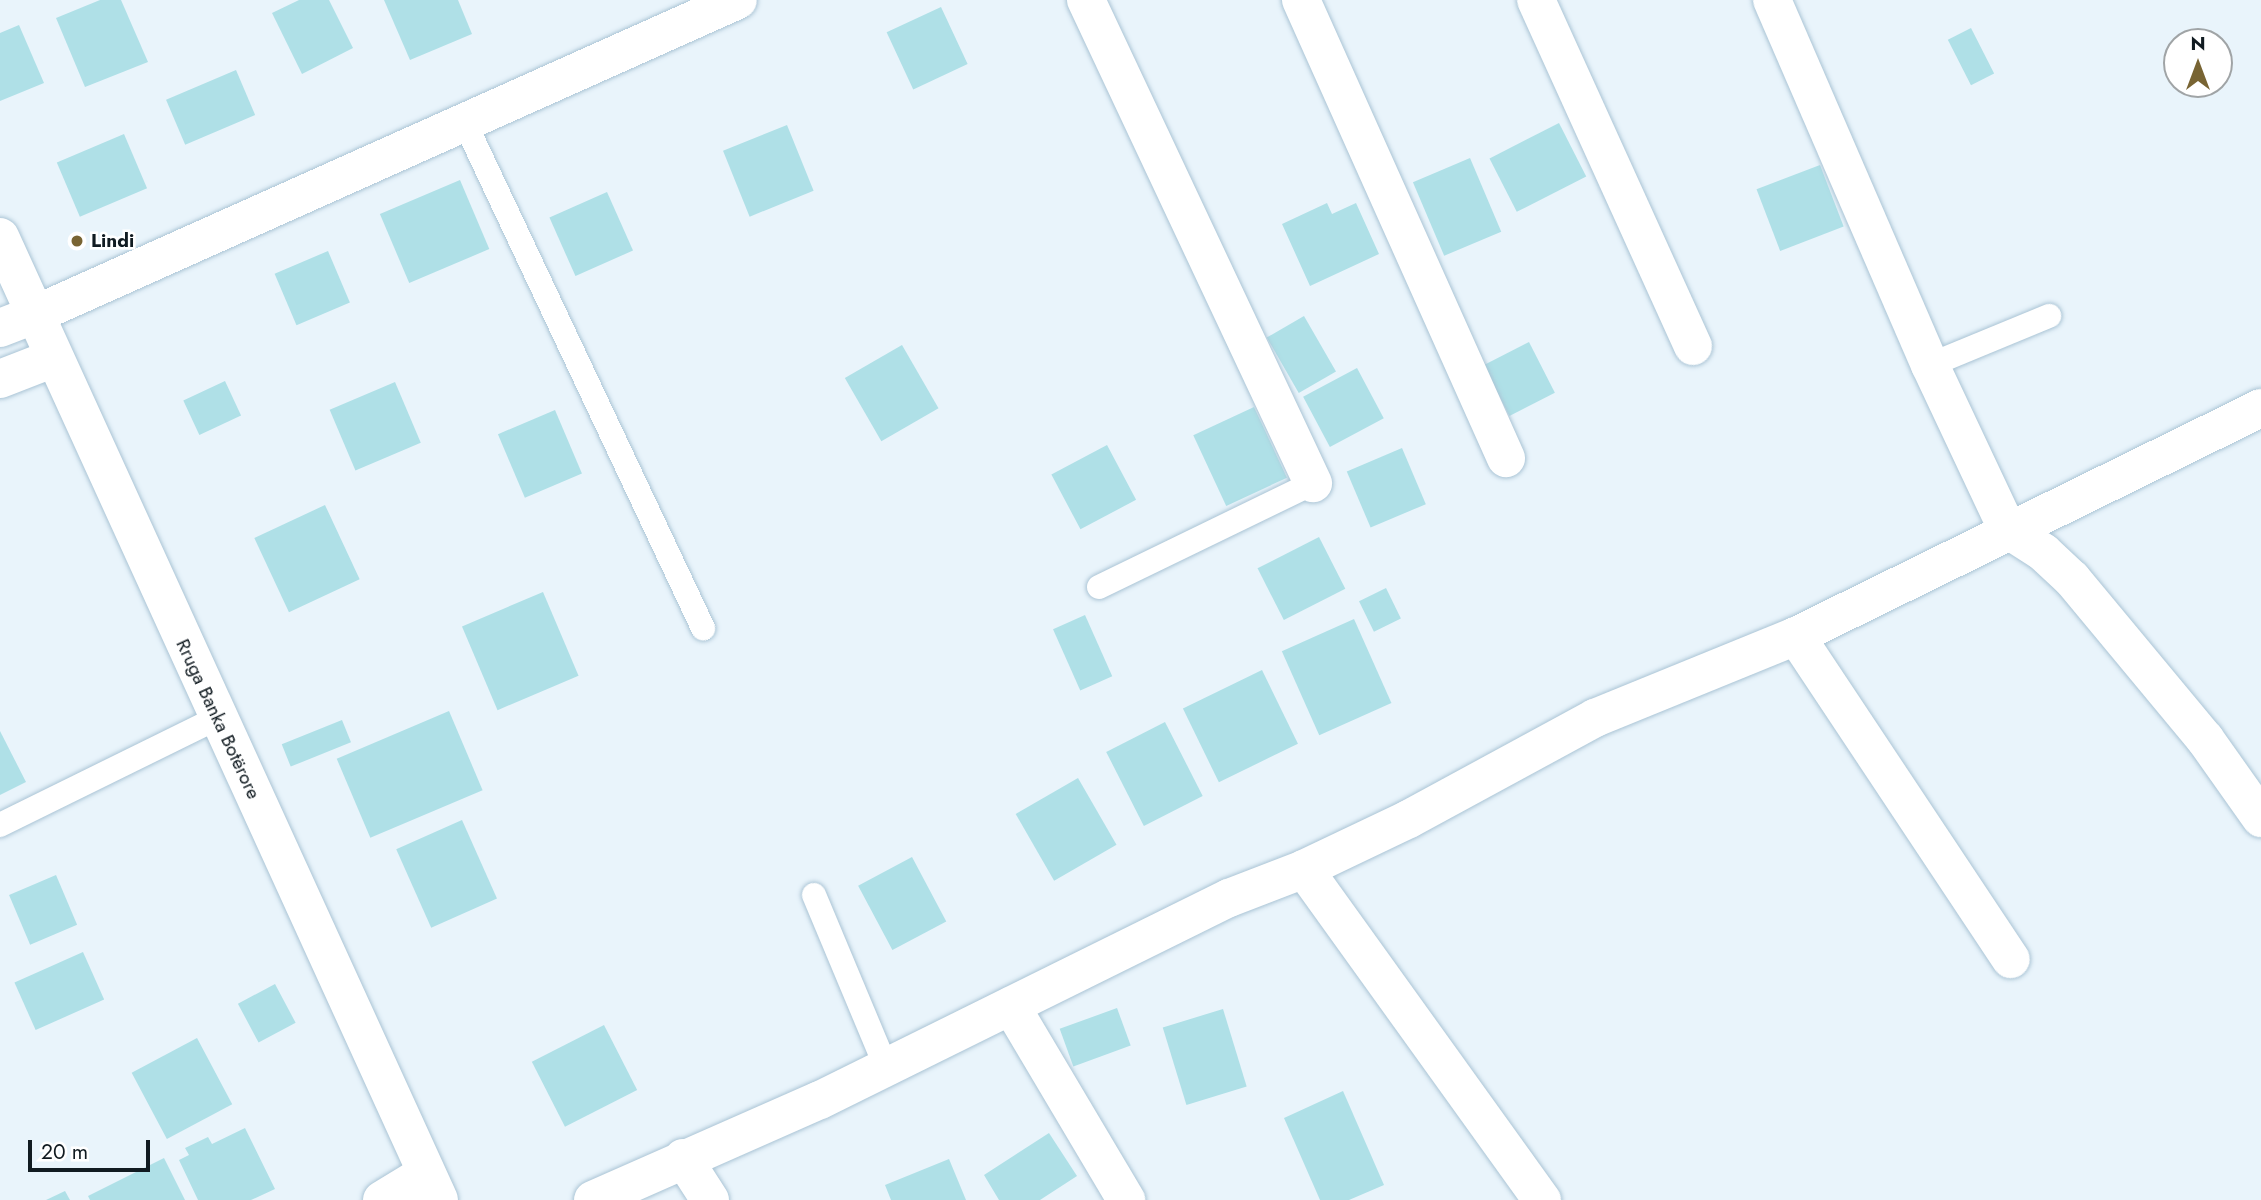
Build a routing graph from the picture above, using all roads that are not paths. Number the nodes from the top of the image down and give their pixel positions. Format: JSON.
{"nodes":[{"id":1,"x":738,"y":0,"type":"edge"},
{"id":2,"x":1086,"y":0,"type":"edge"},
{"id":3,"x":1301,"y":0,"type":"edge"},
{"id":4,"x":1536,"y":0,"type":"edge"},
{"id":5,"x":1772,"y":0,"type":"edge"},
{"id":6,"x":464,"y":121,"type":"junction"},
{"id":7,"x":0,"y":237,"type":"edge"},
{"id":8,"x":2049,"y":316,"type":"dead end"},
{"id":9,"x":17,"y":322,"type":"edge"},
{"id":10,"x":1693,"y":346,"type":"dead end"},
{"id":11,"x":54,"y":358,"type":"junction"},
{"id":12,"x":1930,"y":365,"type":"junction"},
{"id":13,"x":0,"y":379,"type":"edge"},
{"id":14,"x":2261,"y":408,"type":"edge"},
{"id":15,"x":1506,"y":458,"type":"dead end"},
{"id":16,"x":1313,"y":483,"type":"joint"},
{"id":17,"x":2007,"y":529,"type":"junction"},
{"id":18,"x":1099,"y":587,"type":"dead end"},
{"id":19,"x":703,"y":628,"type":"dead end"},
{"id":20,"x":1796,"y":636,"type":"junction"},
{"id":21,"x":217,"y":718,"type":"junction"},
{"id":22,"x":2261,"y":818,"type":"edge"},
{"id":23,"x":0,"y":825,"type":"edge"},
{"id":24,"x":1304,"y":869,"type":"junction"},
{"id":25,"x":814,"y":895,"type":"dead end"},
{"id":26,"x":2011,"y":959,"type":"dead end"},
{"id":27,"x":1011,"y":1006,"type":"junction"},
{"id":28,"x":887,"y":1067,"type":"junction"},
{"id":29,"x":683,"y":1158,"type":"junction"},
{"id":30,"x":432,"y":1187,"type":"edge"},
{"id":31,"x":382,"y":1200,"type":"edge"},
{"id":32,"x":593,"y":1200,"type":"edge"},
{"id":33,"x":710,"y":1200,"type":"edge"},
{"id":34,"x":1126,"y":1200,"type":"edge"},
{"id":35,"x":1542,"y":1200,"type":"edge"}],
"edges":[{"from":1,"to":6,"type":"street"},
{"from":2,"to":16,"type":"street"},
{"from":3,"to":15,"type":"street"},
{"from":4,"to":10,"type":"street"},
{"from":5,"to":12,"type":"street"},
{"from":6,"to":9,"type":"street"},
{"from":6,"to":19,"type":"lane"},
{"from":7,"to":9,"type":"street","name":"Rruga Banka Botërore"},
{"from":8,"to":12,"type":"lane"},
{"from":9,"to":11,"type":"street","name":"Rruga Banka Botërore"},
{"from":11,"to":13,"type":"street"},
{"from":11,"to":21,"type":"street","name":"Rruga Banka Botërore"},
{"from":12,"to":17,"type":"street"},
{"from":14,"to":17,"type":"street"},
{"from":16,"to":18,"type":"lane"},
{"from":17,"to":20,"type":"street"},
{"from":17,"to":22,"type":"street"},
{"from":20,"to":24,"type":"street"},
{"from":20,"to":26,"type":"street"},
{"from":21,"to":23,"type":"lane"},
{"from":21,"to":30,"type":"street","name":"Rruga Banka Botërore"},
{"from":24,"to":27,"type":"street"},
{"from":24,"to":35,"type":"street"},
{"from":25,"to":28,"type":"lane"},
{"from":27,"to":28,"type":"street"},
{"from":27,"to":34,"type":"street"},
{"from":28,"to":29,"type":"street"},
{"from":29,"to":32,"type":"street"},
{"from":29,"to":33,"type":"street"},
{"from":30,"to":31,"type":"street"}]}
